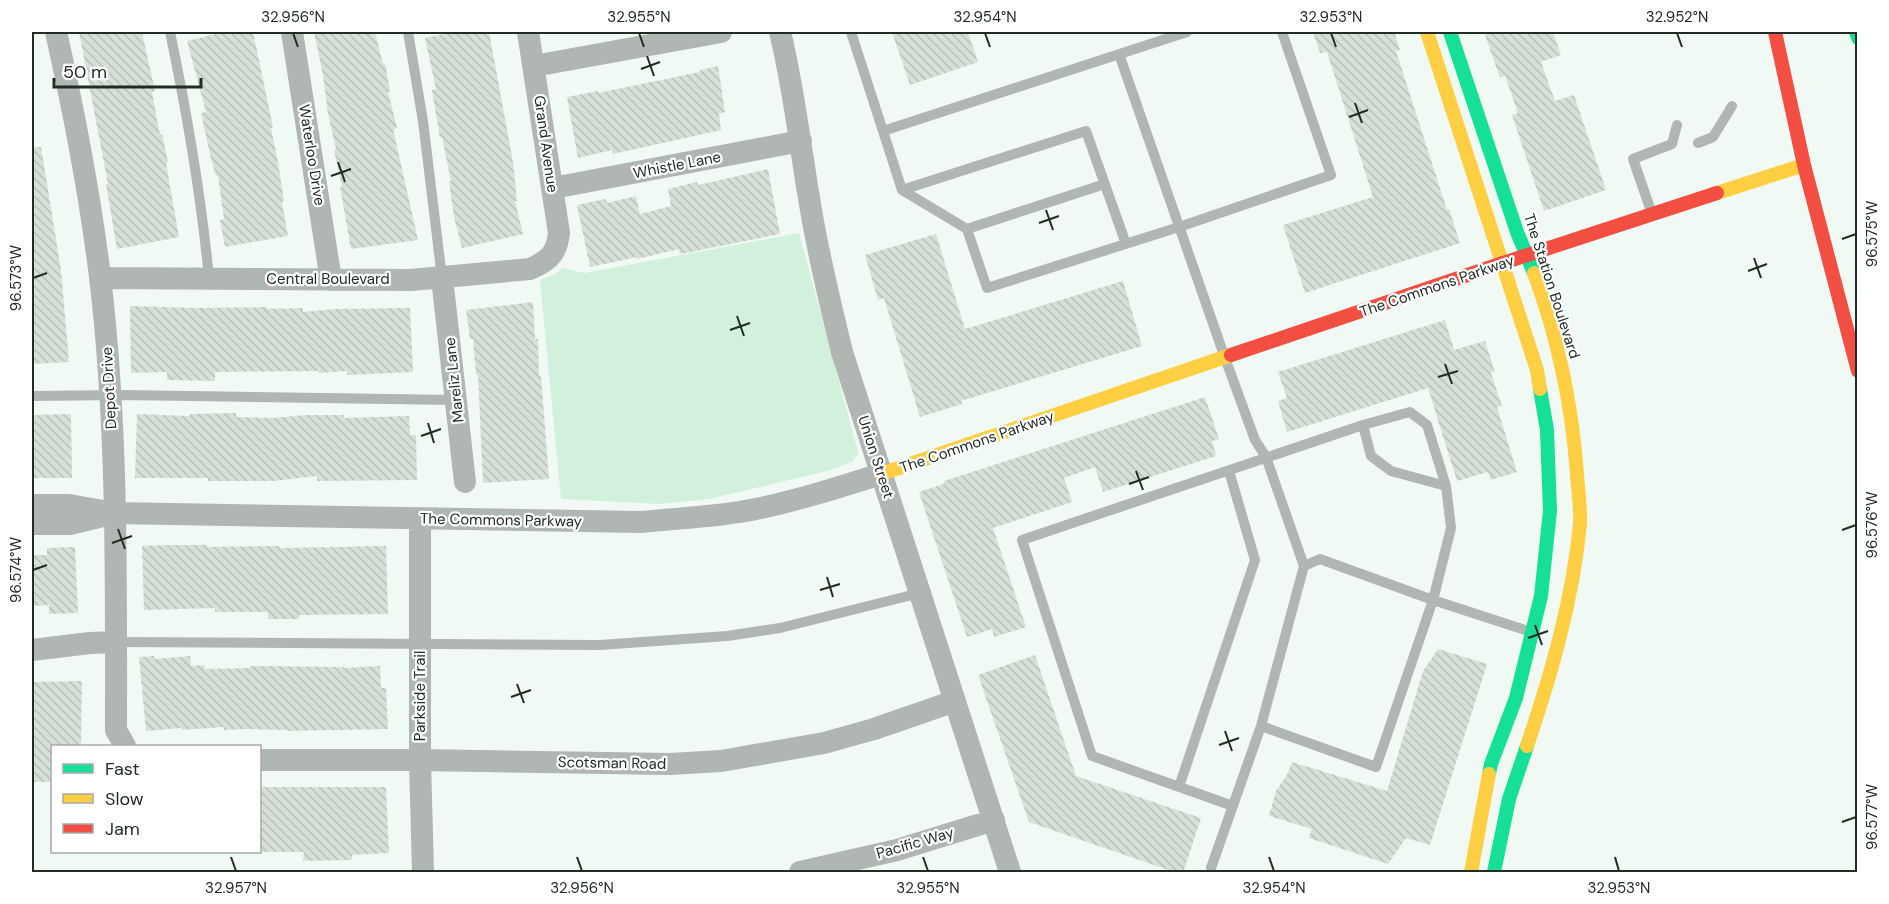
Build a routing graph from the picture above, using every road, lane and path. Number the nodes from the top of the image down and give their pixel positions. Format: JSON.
{"nodes":[{"id":1,"x":56,"y":32,"type":"edge"},
{"id":2,"x":170,"y":32,"type":"edge"},
{"id":3,"x":292,"y":32,"type":"edge"},
{"id":4,"x":408,"y":32,"type":"edge"},
{"id":5,"x":528,"y":32,"type":"edge"},
{"id":6,"x":721,"y":32,"type":"edge"},
{"id":7,"x":780,"y":32,"type":"edge"},
{"id":8,"x":850,"y":32,"type":"edge"},
{"id":9,"x":1187,"y":32,"type":"edge"},
{"id":10,"x":1282,"y":32,"type":"edge"},
{"id":11,"x":1428,"y":32,"type":"edge"},
{"id":12,"x":1450,"y":32,"type":"edge"},
{"id":13,"x":1775,"y":32,"type":"edge"},
{"id":14,"x":1856,"y":32,"type":"edge"},
{"id":15,"x":1857,"y":38,"type":"edge"},
{"id":16,"x":643,"y":39,"type":"edge"},
{"id":17,"x":1119,"y":54,"type":"junction"},
{"id":18,"x":534,"y":66,"type":"junction"},
{"id":19,"x":1732,"y":106,"type":"dead end"},
{"id":20,"x":1677,"y":125,"type":"dead end"},
{"id":21,"x":883,"y":130,"type":"junction"},
{"id":22,"x":801,"y":141,"type":"junction"},
{"id":23,"x":1698,"y":143,"type":"dead end"},
{"id":24,"x":1804,"y":165,"type":"junction"},
{"id":25,"x":1105,"y":184,"type":"junction"},
{"id":26,"x":553,"y":188,"type":"junction"},
{"id":27,"x":902,"y":190,"type":"junction"},
{"id":28,"x":1652,"y":214,"type":"junction"},
{"id":29,"x":1179,"y":227,"type":"junction"},
{"id":30,"x":967,"y":229,"type":"junction"},
{"id":31,"x":1126,"y":244,"type":"junction"},
{"id":32,"x":552,"y":256,"type":"joint"},
{"id":33,"x":1525,"y":256,"type":"junction"},
{"id":34,"x":1503,"y":263,"type":"junction"},
{"id":35,"x":100,"y":278,"type":"junction"},
{"id":36,"x":209,"y":278,"type":"junction"},
{"id":37,"x":442,"y":278,"type":"junction"},
{"id":38,"x":330,"y":280,"type":"junction"},
{"id":39,"x":1225,"y":358,"type":"junction"},
{"id":40,"x":1857,"y":371,"type":"edge"},
{"id":41,"x":109,"y":395,"type":"junction"},
{"id":42,"x":32,"y":396,"type":"edge"},
{"id":43,"x":456,"y":400,"type":"junction"},
{"id":44,"x":1363,"y":426,"type":"junction"},
{"id":45,"x":1266,"y":457,"type":"junction"},
{"id":46,"x":1229,"y":471,"type":"junction"},
{"id":47,"x":881,"y":474,"type":"junction"},
{"id":48,"x":465,"y":482,"type":"dead end"},
{"id":49,"x":1446,"y":486,"type":"junction"},
{"id":50,"x":32,"y":505,"type":"edge"},
{"id":51,"x":115,"y":513,"type":"junction"},
{"id":52,"x":420,"y":519,"type":"junction"},
{"id":53,"x":32,"y":524,"type":"edge"},
{"id":54,"x":1304,"y":566,"type":"junction"},
{"id":55,"x":920,"y":593,"type":"junction"},
{"id":56,"x":1433,"y":600,"type":"junction"},
{"id":57,"x":1545,"y":635,"type":"junction"},
{"id":58,"x":116,"y":642,"type":"junction"},
{"id":59,"x":420,"y":644,"type":"junction"},
{"id":60,"x":32,"y":650,"type":"edge"},
{"id":61,"x":955,"y":701,"type":"junction"},
{"id":62,"x":1261,"y":726,"type":"junction"},
{"id":63,"x":124,"y":745,"type":"edge"},
{"id":64,"x":261,"y":760,"type":"edge"},
{"id":65,"x":420,"y":760,"type":"junction"},
{"id":66,"x":1179,"y":787,"type":"junction"},
{"id":67,"x":1233,"y":806,"type":"junction"},
{"id":68,"x":994,"y":820,"type":"junction"},
{"id":69,"x":1210,"y":868,"type":"dead end"},
{"id":70,"x":423,"y":873,"type":"edge"},
{"id":71,"x":800,"y":873,"type":"edge"},
{"id":72,"x":1011,"y":873,"type":"edge"},
{"id":73,"x":1471,"y":873,"type":"edge"},
{"id":74,"x":1494,"y":873,"type":"edge"}],
"edges":[{"from":1,"to":35,"type":"street","name":"Depot Drive"},
{"from":2,"to":36,"type":"lane"},
{"from":3,"to":38,"type":"street","name":"Waterloo Drive"},
{"from":4,"to":37,"type":"lane"},
{"from":5,"to":18,"type":"street","name":"Grand Avenue"},
{"from":6,"to":16,"type":"street"},
{"from":7,"to":22,"type":"street","name":"Union Street"},
{"from":8,"to":21,"type":"lane"},
{"from":9,"to":17,"type":"lane"},
{"from":10,"to":29,"type":"lane"},
{"from":11,"to":34,"type":"main road","name":"The Station Boulevard"},
{"from":12,"to":33,"type":"main road","name":"The Station Boulevard"},
{"from":13,"to":24,"type":"main road"},
{"from":14,"to":15,"type":"main road"},
{"from":16,"to":18,"type":"street"},
{"from":17,"to":21,"type":"lane"},
{"from":17,"to":29,"type":"lane"},
{"from":18,"to":26,"type":"street","name":"Grand Avenue"},
{"from":19,"to":23,"type":"lane"},
{"from":20,"to":28,"type":"lane"},
{"from":21,"to":27,"type":"lane"},
{"from":22,"to":26,"type":"street","name":"Whistle Lane"},
{"from":22,"to":47,"type":"street","name":"Union Street"},
{"from":24,"to":28,"type":"main road","name":"The Commons Parkway"},
{"from":24,"to":40,"type":"main road"},
{"from":25,"to":27,"type":"lane"},
{"from":25,"to":30,"type":"lane"},
{"from":25,"to":31,"type":"lane"},
{"from":26,"to":32,"type":"street","name":"Grand Avenue"},
{"from":27,"to":30,"type":"lane"},
{"from":28,"to":33,"type":"main road","name":"The Commons Parkway"},
{"from":29,"to":31,"type":"lane"},
{"from":29,"to":39,"type":"lane"},
{"from":30,"to":31,"type":"lane"},
{"from":32,"to":37,"type":"street","name":"Central Boulevard"},
{"from":33,"to":34,"type":"main road","name":"The Commons Parkway"},
{"from":33,"to":57,"type":"main road","name":"The Station Boulevard"},
{"from":34,"to":39,"type":"main road","name":"The Commons Parkway"},
{"from":34,"to":57,"type":"main road","name":"The Station Boulevard"},
{"from":35,"to":36,"type":"street","name":"Central Boulevard"},
{"from":35,"to":41,"type":"street","name":"Depot Drive"},
{"from":36,"to":38,"type":"street","name":"Central Boulevard"},
{"from":37,"to":38,"type":"street","name":"Central Boulevard"},
{"from":37,"to":43,"type":"street","name":"Mareliz Lane"},
{"from":39,"to":45,"type":"lane"},
{"from":39,"to":47,"type":"main road","name":"The Commons Parkway"},
{"from":41,"to":42,"type":"lane"},
{"from":41,"to":43,"type":"lane"},
{"from":41,"to":51,"type":"street","name":"Depot Drive"},
{"from":43,"to":48,"type":"street","name":"Mareliz Lane"},
{"from":44,"to":45,"type":"lane"},
{"from":44,"to":49,"type":"lane"},
{"from":44,"to":49,"type":"lane"},
{"from":45,"to":46,"type":"lane"},
{"from":45,"to":54,"type":"lane"},
{"from":46,"to":66,"type":"lane"},
{"from":46,"to":66,"type":"lane"},
{"from":47,"to":52,"type":"street","name":"The Commons Parkway"},
{"from":47,"to":55,"type":"street","name":"Union Street"},
{"from":49,"to":56,"type":"lane"},
{"from":50,"to":51,"type":"street","name":"The Commons Parkway"},
{"from":51,"to":52,"type":"street","name":"The Commons Parkway"},
{"from":51,"to":53,"type":"street","name":"The Commons Parkway"},
{"from":51,"to":58,"type":"street","name":"Depot Drive"},
{"from":52,"to":59,"type":"street","name":"Parkside Trail"},
{"from":54,"to":56,"type":"lane"},
{"from":54,"to":62,"type":"lane"},
{"from":55,"to":59,"type":"lane"},
{"from":55,"to":61,"type":"street","name":"Union Street"},
{"from":56,"to":57,"type":"lane"},
{"from":56,"to":62,"type":"lane"},
{"from":57,"to":73,"type":"main road","name":"The Station Boulevard"},
{"from":57,"to":74,"type":"main road","name":"The Station Boulevard"},
{"from":58,"to":59,"type":"lane"},
{"from":58,"to":60,"type":"street"},
{"from":58,"to":63,"type":"street","name":"Depot Drive"},
{"from":59,"to":65,"type":"street","name":"Parkside Trail"},
{"from":61,"to":65,"type":"street","name":"Scotsman Road"},
{"from":61,"to":68,"type":"street","name":"Union Street"},
{"from":62,"to":67,"type":"lane"},
{"from":64,"to":65,"type":"street","name":"Scotsman Road"},
{"from":65,"to":70,"type":"street","name":"Parkside Trail"},
{"from":66,"to":67,"type":"lane"},
{"from":67,"to":69,"type":"lane"},
{"from":68,"to":71,"type":"street","name":"Pacific Way"},
{"from":68,"to":72,"type":"street","name":"Union Street"}]}
